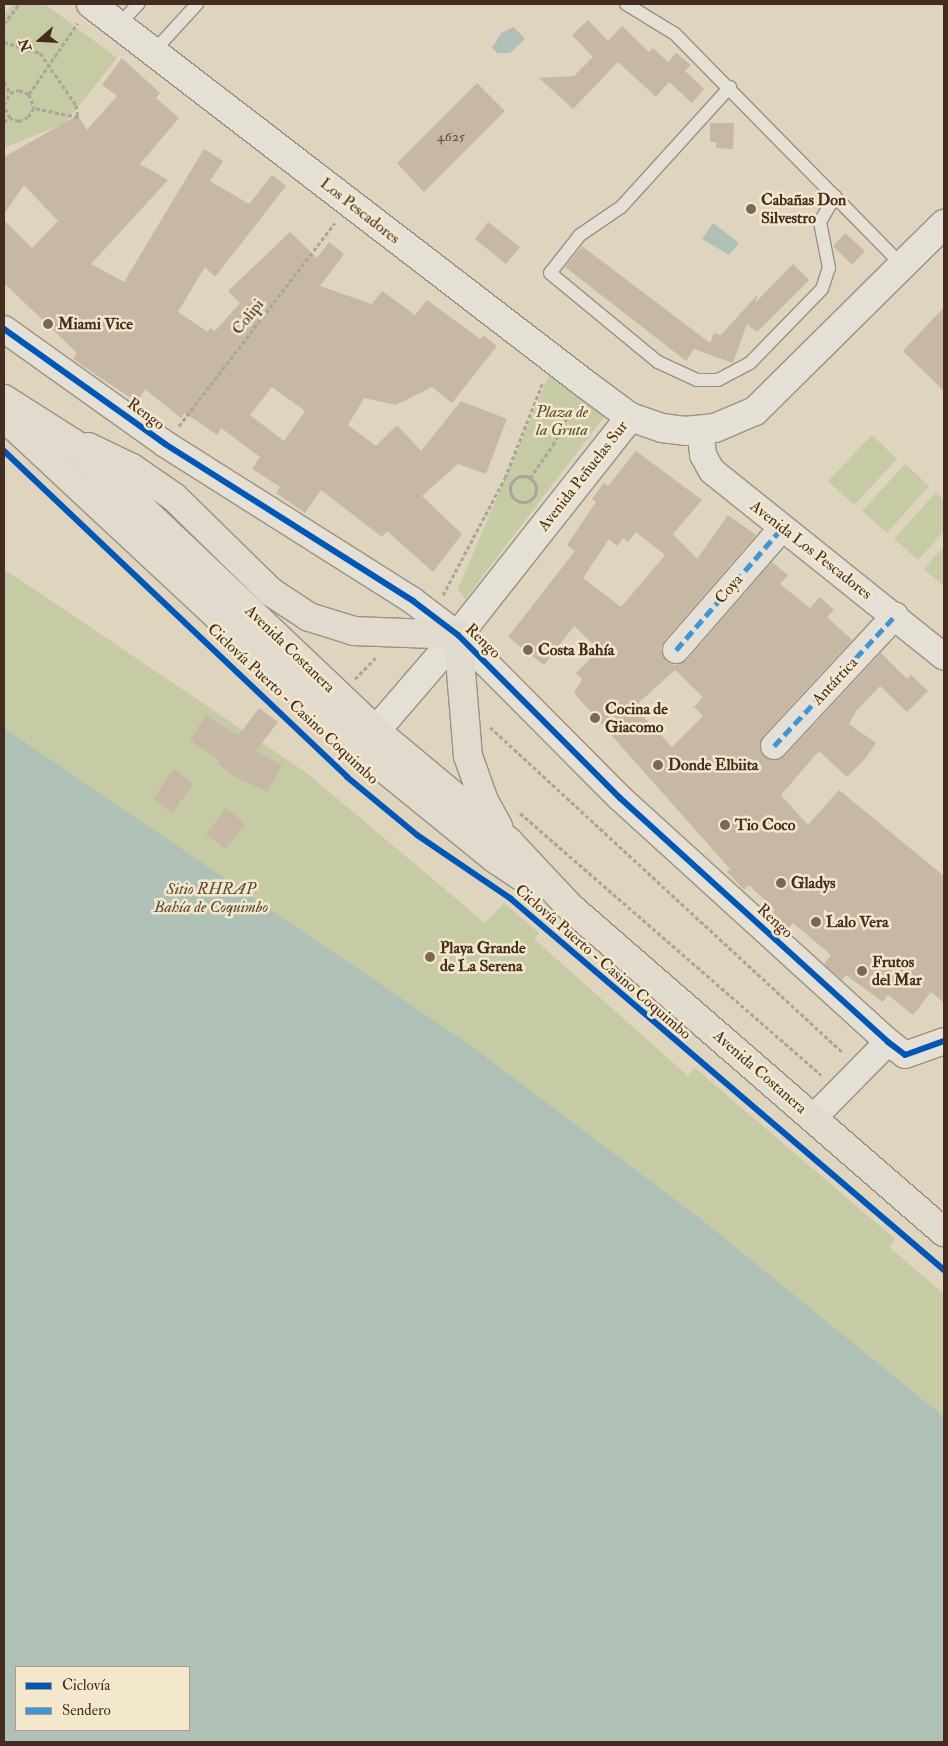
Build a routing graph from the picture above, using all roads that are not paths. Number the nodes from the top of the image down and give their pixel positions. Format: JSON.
{"nodes":[{"id":1,"x":91,"y":4,"type":"edge"},
{"id":2,"x":138,"y":4,"type":"edge"},
{"id":3,"x":197,"y":4,"type":"edge"},
{"id":4,"x":626,"y":4,"type":"edge"},
{"id":5,"x":120,"y":24,"type":"junction"},
{"id":6,"x":154,"y":51,"type":"junction"},
{"id":7,"x":730,"y":87,"type":"junction"},
{"id":8,"x":835,"y":196,"type":"junction"},
{"id":9,"x":944,"y":224,"type":"edge"},
{"id":10,"x":902,"y":265,"type":"junction"},
{"id":11,"x":4,"y":329,"type":"edge"},
{"id":12,"x":4,"y":398,"type":"edge"},
{"id":13,"x":4,"y":417,"type":"edge"},
{"id":14,"x":630,"y":417,"type":"junction"},
{"id":15,"x":700,"y":429,"type":"junction"},
{"id":16,"x":74,"y":443,"type":"junction"},
{"id":17,"x":782,"y":528,"type":"junction"},
{"id":18,"x":896,"y":616,"type":"junction"},
{"id":19,"x":458,"y":635,"type":"junction"},
{"id":20,"x":676,"y":650,"type":"dead end"},
{"id":21,"x":944,"y":657,"type":"edge"},
{"id":22,"x":368,"y":740,"type":"junction"},
{"id":23,"x":774,"y":746,"type":"dead end"},
{"id":24,"x":509,"y":842,"type":"junction"},
{"id":25,"x":571,"y":908,"type":"junction"},
{"id":26,"x":944,"y":1041,"type":"edge"},
{"id":27,"x":888,"y":1042,"type":"junction"},
{"id":28,"x":813,"y":1118,"type":"junction"},
{"id":29,"x":944,"y":1232,"type":"edge"}],
"edges":[{"from":1,"to":5,"type":"street","name":"Los Pescadores"},
{"from":2,"to":5,"type":"lane"},
{"from":3,"to":6,"type":"lane"},
{"from":4,"to":7,"type":"lane"},
{"from":5,"to":6,"type":"street","name":"Los Pescadores"},
{"from":6,"to":14,"type":"street","name":"Los Pescadores"},
{"from":7,"to":8,"type":"lane"},
{"from":7,"to":8,"type":"lane"},
{"from":8,"to":10,"type":"lane"},
{"from":9,"to":10,"type":"street","name":"Avenida Peñuelas Sur"},
{"from":10,"to":15,"type":"street","name":"Avenida Peñuelas Sur"},
{"from":11,"to":19,"type":"street","name":"Rengo"},
{"from":12,"to":16,"type":"main road","name":"Avenida Costanera"},
{"from":13,"to":22,"type":"main road","name":"Avenida Costanera"},
{"from":14,"to":15,"type":"street","name":"Avenida Peñuelas Sur"},
{"from":14,"to":19,"type":"street","name":"Avenida Peñuelas Sur"},
{"from":15,"to":17,"type":"street","name":"Avenida Los Pescadores"},
{"from":16,"to":19,"type":"main road"},
{"from":16,"to":22,"type":"main road","name":"Avenida Costanera"},
{"from":17,"to":18,"type":"street","name":"Avenida Los Pescadores"},
{"from":17,"to":20,"type":"street","name":"Coya"},
{"from":18,"to":21,"type":"street","name":"Avenida Los Pescadores"},
{"from":18,"to":23,"type":"street","name":"Antártica"},
{"from":19,"to":22,"type":"street","name":"Avenida Peñuelas Sur"},
{"from":19,"to":24,"type":"main road"},
{"from":19,"to":27,"type":"street","name":"Rengo"},
{"from":22,"to":24,"type":"main road","name":"Avenida Costanera"},
{"from":22,"to":25,"type":"main road","name":"Avenida Costanera"},
{"from":24,"to":25,"type":"main road","name":"Avenida Costanera"},
{"from":25,"to":28,"type":"main road","name":"Avenida Costanera"},
{"from":26,"to":27,"type":"street"},
{"from":27,"to":28,"type":"street","name":"Avenida Costanera"},
{"from":28,"to":29,"type":"main road","name":"Avenida Costanera"}]}
